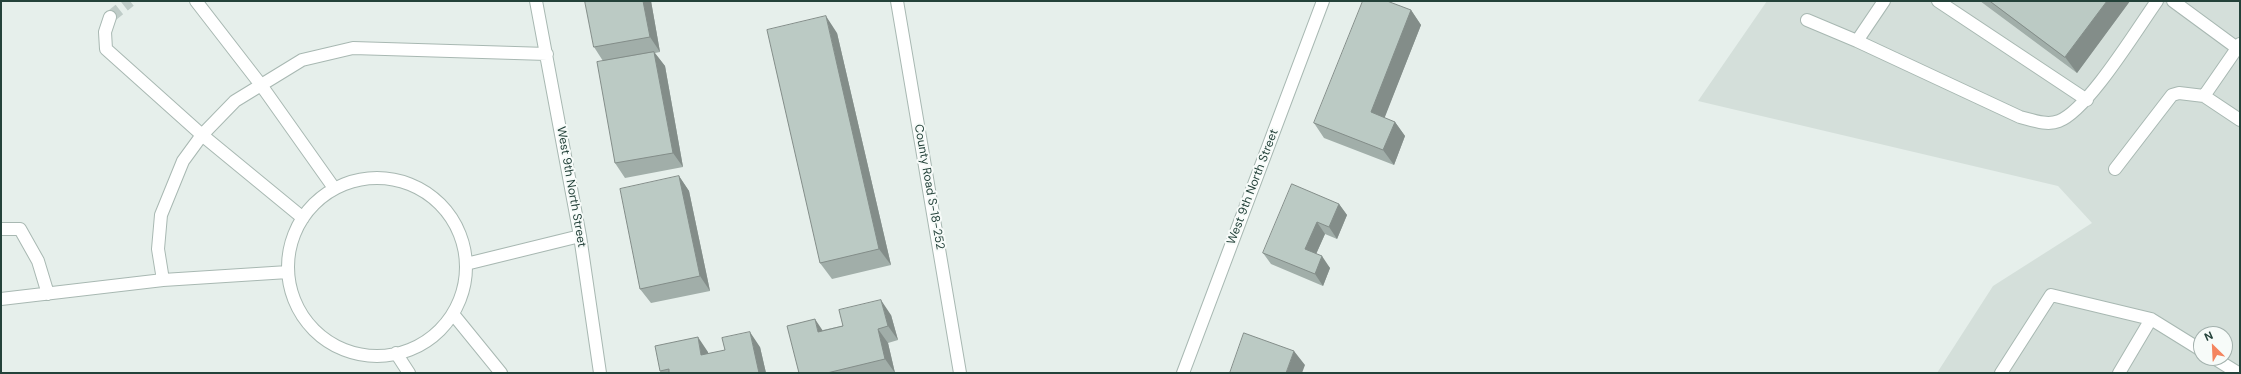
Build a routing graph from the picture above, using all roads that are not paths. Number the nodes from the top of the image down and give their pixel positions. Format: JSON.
{"nodes":[{"id":1,"x":196,"y":1,"type":"edge"},
{"id":2,"x":536,"y":1,"type":"edge"},
{"id":3,"x":897,"y":1,"type":"edge"},
{"id":4,"x":1323,"y":1,"type":"edge"},
{"id":5,"x":1884,"y":1,"type":"edge"},
{"id":6,"x":1938,"y":1,"type":"edge"},
{"id":7,"x":2157,"y":1,"type":"edge"},
{"id":8,"x":2173,"y":1,"type":"edge"},
{"id":9,"x":110,"y":17,"type":"tunnel mouth"},
{"id":10,"x":1807,"y":20,"type":"dead end"},
{"id":11,"x":1857,"y":41,"type":"junction"},
{"id":12,"x":2239,"y":46,"type":"edge"},
{"id":13,"x":547,"y":54,"type":"junction"},
{"id":14,"x":261,"y":85,"type":"junction"},
{"id":15,"x":2204,"y":96,"type":"junction"},
{"id":16,"x":2087,"y":100,"type":"junction"},
{"id":17,"x":2240,"y":120,"type":"edge"},
{"id":18,"x":202,"y":135,"type":"junction"},
{"id":19,"x":2115,"y":169,"type":"dead end"},
{"id":20,"x":334,"y":188,"type":"junction"},
{"id":21,"x":303,"y":218,"type":"junction"},
{"id":22,"x":1,"y":229,"type":"edge"},
{"id":23,"x":580,"y":236,"type":"junction"},
{"id":24,"x":466,"y":264,"type":"junction"},
{"id":25,"x":288,"y":272,"type":"junction"},
{"id":26,"x":163,"y":280,"type":"junction"},
{"id":27,"x":48,"y":294,"type":"junction"},
{"id":28,"x":1,"y":299,"type":"edge"},
{"id":29,"x":453,"y":314,"type":"junction"},
{"id":30,"x":2151,"y":319,"type":"junction"},
{"id":31,"x":2193,"y":345,"type":"edge"},
{"id":32,"x":396,"y":353,"type":"junction"},
{"id":33,"x":2227,"y":366,"type":"edge"},
{"id":34,"x":409,"y":373,"type":"edge"},
{"id":35,"x":501,"y":373,"type":"edge"},
{"id":36,"x":600,"y":373,"type":"edge"},
{"id":37,"x":960,"y":373,"type":"edge"},
{"id":38,"x":1183,"y":373,"type":"edge"},
{"id":39,"x":2001,"y":373,"type":"edge"},
{"id":40,"x":2118,"y":373,"type":"edge"},
{"id":41,"x":2238,"y":373,"type":"edge"}],
"edges":[{"from":1,"to":14,"type":"street"},
{"from":2,"to":13,"type":"street","name":"West 9th North Street"},
{"from":3,"to":37,"type":"street","name":"County Road S-18-252"},
{"from":4,"to":38,"type":"street","name":"West 9th North Street"},
{"from":5,"to":11,"type":"street"},
{"from":6,"to":16,"type":"street"},
{"from":7,"to":16,"type":"street"},
{"from":8,"to":12,"type":"street"},
{"from":9,"to":18,"type":"street"},
{"from":10,"to":11,"type":"street"},
{"from":11,"to":16,"type":"street"},
{"from":12,"to":15,"type":"street"},
{"from":13,"to":14,"type":"street"},
{"from":13,"to":23,"type":"street","name":"West 9th North Street"},
{"from":14,"to":18,"type":"street"},
{"from":14,"to":20,"type":"street"},
{"from":15,"to":17,"type":"street"},
{"from":15,"to":19,"type":"street"},
{"from":18,"to":21,"type":"street"},
{"from":18,"to":26,"type":"street"},
{"from":20,"to":21,"type":"street"},
{"from":20,"to":24,"type":"street"},
{"from":21,"to":25,"type":"street"},
{"from":22,"to":27,"type":"street"},
{"from":23,"to":24,"type":"street"},
{"from":23,"to":36,"type":"street","name":"West 9th North Street"},
{"from":24,"to":29,"type":"street"},
{"from":25,"to":26,"type":"street"},
{"from":25,"to":32,"type":"street"},
{"from":26,"to":27,"type":"street"},
{"from":27,"to":28,"type":"street"},
{"from":29,"to":32,"type":"street"},
{"from":29,"to":35,"type":"street"},
{"from":30,"to":31,"type":"street"},
{"from":30,"to":39,"type":"street"},
{"from":30,"to":40,"type":"street"},
{"from":32,"to":34,"type":"street"},
{"from":33,"to":41,"type":"street"}]}
